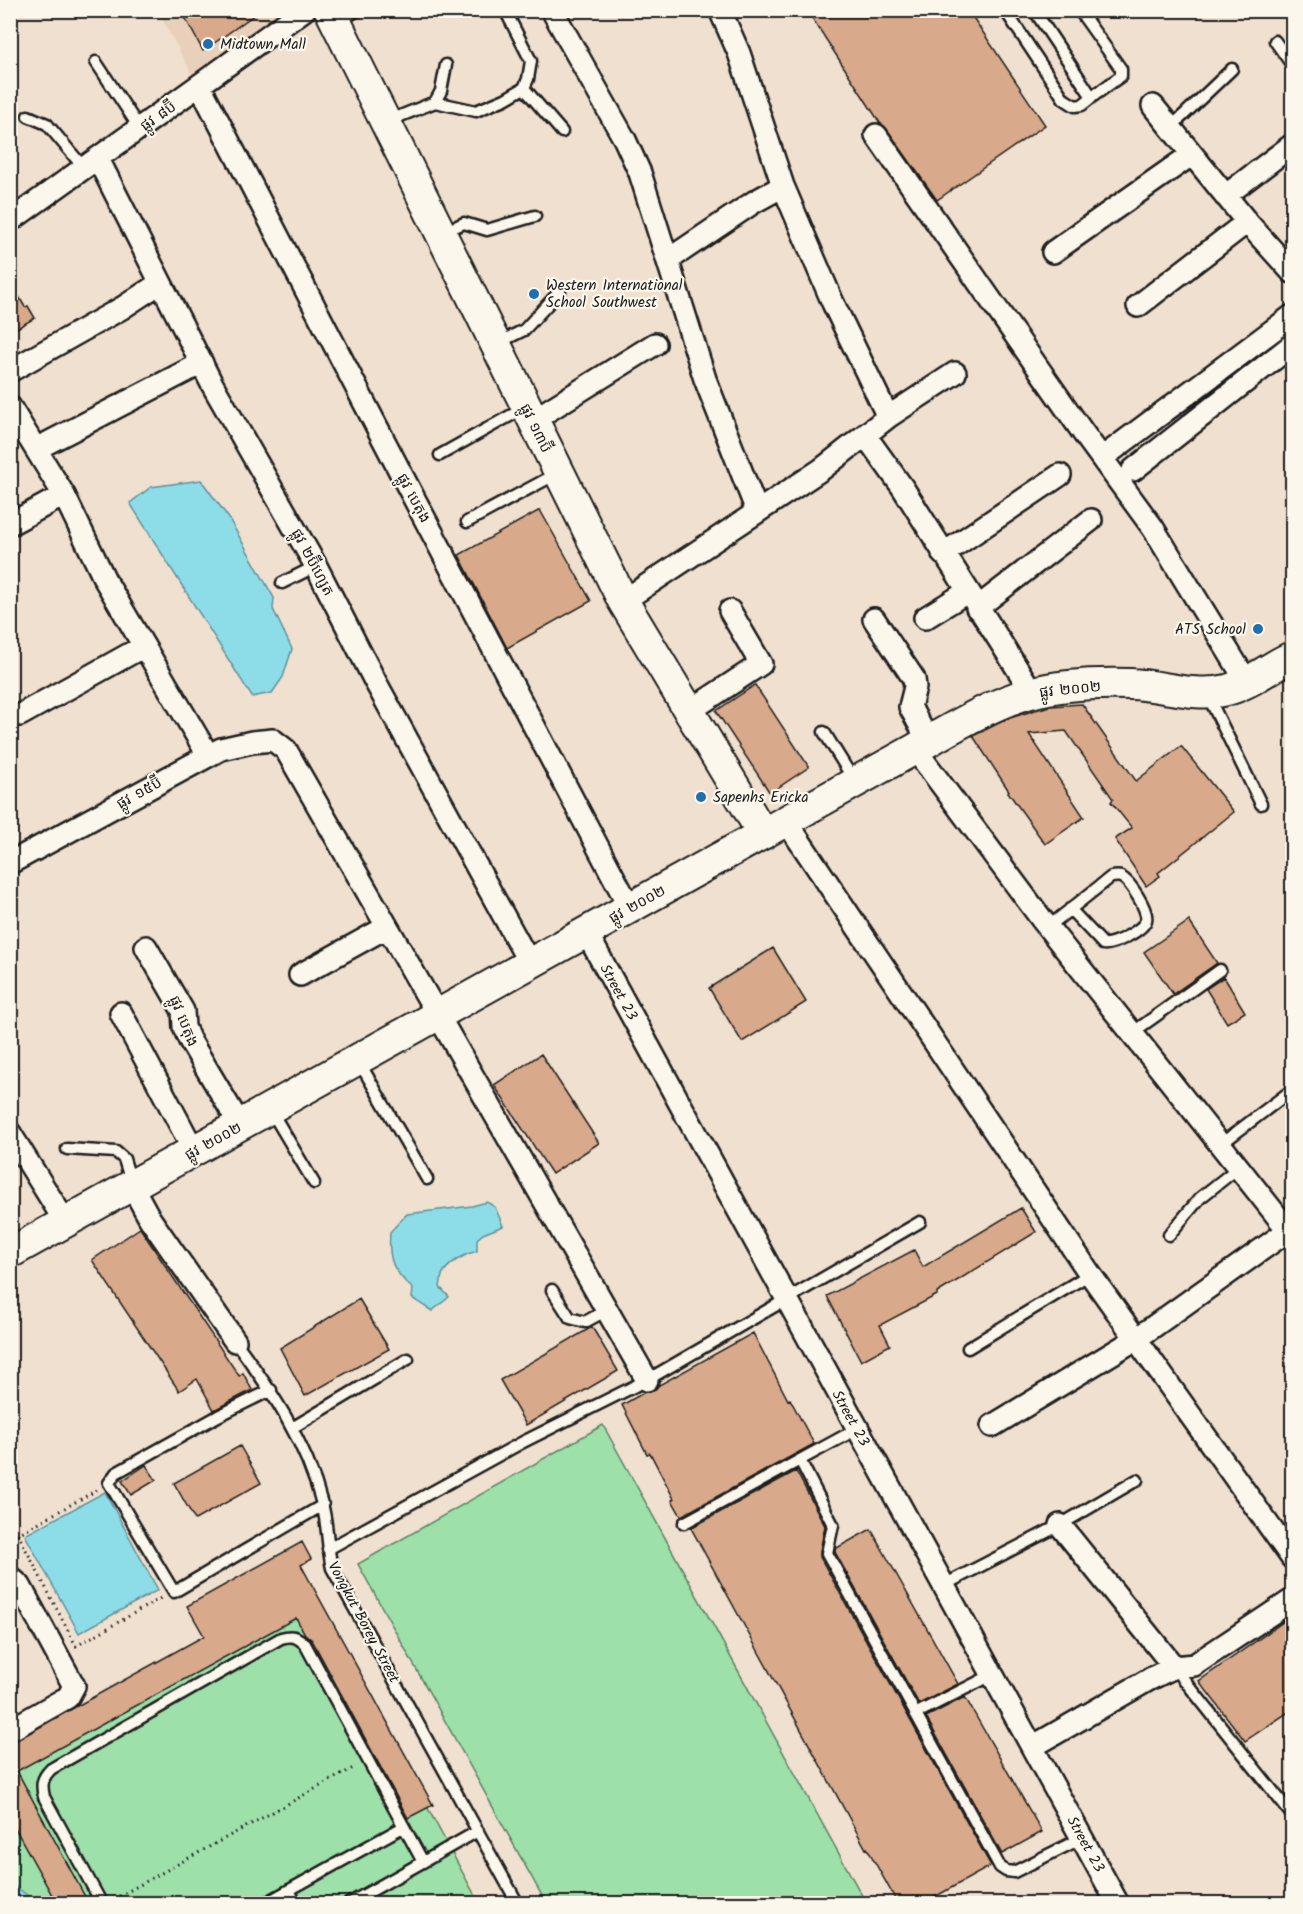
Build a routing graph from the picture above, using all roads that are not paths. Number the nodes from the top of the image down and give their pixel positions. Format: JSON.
{"nodes":[{"id":1,"x":304,"y":10,"type":"edge"},
{"id":2,"x":504,"y":10,"type":"edge"},
{"id":3,"x":552,"y":10,"type":"edge"},
{"id":4,"x":720,"y":10,"type":"edge"},
{"id":5,"x":1005,"y":10,"type":"edge"},
{"id":6,"x":1034,"y":10,"type":"edge"},
{"id":7,"x":1079,"y":10,"type":"edge"},
{"id":8,"x":341,"y":14,"type":"edge"},
{"id":9,"x":1275,"y":41,"type":"dead end"},
{"id":10,"x":96,"y":62,"type":"dead end"},
{"id":11,"x":446,"y":65,"type":"dead end"},
{"id":12,"x":1293,"y":65,"type":"edge"},
{"id":13,"x":1232,"y":69,"type":"dead end"},
{"id":14,"x":200,"y":86,"type":"junction"},
{"id":15,"x":524,"y":88,"type":"junction"},
{"id":16,"x":1092,"y":97,"type":"junction"},
{"id":17,"x":435,"y":102,"type":"junction"},
{"id":18,"x":1153,"y":106,"type":"dead end"},
{"id":19,"x":28,"y":116,"type":"dead end"},
{"id":20,"x":385,"y":122,"type":"junction"},
{"id":21,"x":1170,"y":128,"type":"junction"},
{"id":22,"x":140,"y":129,"type":"junction"},
{"id":23,"x":562,"y":132,"type":"dead end"},
{"id":24,"x":876,"y":135,"type":"dead end"},
{"id":25,"x":1293,"y":145,"type":"edge"},
{"id":26,"x":1191,"y":155,"type":"junction"},
{"id":27,"x":91,"y":164,"type":"junction"},
{"id":28,"x":783,"y":186,"type":"junction"},
{"id":29,"x":1225,"y":196,"type":"junction"},
{"id":30,"x":535,"y":216,"type":"dead end"},
{"id":31,"x":10,"y":221,"type":"edge"},
{"id":32,"x":1247,"y":222,"type":"junction"},
{"id":33,"x":441,"y":233,"type":"junction"},
{"id":34,"x":1053,"y":252,"type":"dead end"},
{"id":35,"x":668,"y":260,"type":"junction"},
{"id":36,"x":1293,"y":272,"type":"edge"},
{"id":37,"x":160,"y":283,"type":"junction"},
{"id":38,"x":560,"y":291,"type":"dead end"},
{"id":39,"x":1137,"y":306,"type":"dead end"},
{"id":40,"x":1293,"y":316,"type":"edge"},
{"id":41,"x":495,"y":344,"type":"junction"},
{"id":42,"x":655,"y":344,"type":"dead end"},
{"id":43,"x":1293,"y":345,"type":"edge"},
{"id":44,"x":202,"y":363,"type":"junction"},
{"id":45,"x":10,"y":370,"type":"edge"},
{"id":46,"x":955,"y":373,"type":"dead end"},
{"id":47,"x":10,"y":407,"type":"edge"},
{"id":48,"x":530,"y":413,"type":"junction"},
{"id":49,"x":888,"y":417,"type":"junction"},
{"id":50,"x":865,"y":435,"type":"junction"},
{"id":51,"x":24,"y":442,"type":"edge"},
{"id":52,"x":440,"y":455,"type":"dead end"},
{"id":53,"x":1102,"y":458,"type":"junction"},
{"id":54,"x":1133,"y":470,"type":"dead end"},
{"id":55,"x":558,"y":473,"type":"junction"},
{"id":56,"x":1060,"y":475,"type":"dead end"},
{"id":57,"x":64,"y":495,"type":"junction"},
{"id":58,"x":757,"y":511,"type":"junction"},
{"id":59,"x":1091,"y":520,"type":"dead end"},
{"id":60,"x":466,"y":522,"type":"dead end"},
{"id":61,"x":10,"y":524,"type":"edge"},
{"id":62,"x":943,"y":554,"type":"junction"},
{"id":63,"x":316,"y":566,"type":"junction"},
{"id":64,"x":282,"y":583,"type":"dead end"},
{"id":65,"x":972,"y":600,"type":"junction"},
{"id":66,"x":623,"y":601,"type":"junction"},
{"id":67,"x":730,"y":612,"type":"dead end"},
{"id":68,"x":926,"y":618,"type":"dead end"},
{"id":69,"x":874,"y":619,"type":"dead end"},
{"id":70,"x":144,"y":646,"type":"junction"},
{"id":71,"x":1293,"y":657,"type":"edge"},
{"id":72,"x":1247,"y":682,"type":"junction"},
{"id":73,"x":1032,"y":692,"type":"junction"},
{"id":74,"x":1206,"y":692,"type":"junction"},
{"id":75,"x":688,"y":712,"type":"junction"},
{"id":76,"x":20,"y":715,"type":"dead end"},
{"id":77,"x":824,"y":732,"type":"dead end"},
{"id":78,"x":922,"y":745,"type":"junction"},
{"id":79,"x":208,"y":755,"type":"junction"},
{"id":80,"x":855,"y":782,"type":"junction"},
{"id":81,"x":1261,"y":804,"type":"dead end"},
{"id":82,"x":775,"y":827,"type":"junction"},
{"id":83,"x":13,"y":857,"type":"edge"},
{"id":84,"x":630,"y":908,"type":"junction"},
{"id":85,"x":1070,"y":909,"type":"junction"},
{"id":86,"x":387,"y":927,"type":"junction"},
{"id":87,"x":1048,"y":927,"type":"junction"},
{"id":88,"x":586,"y":932,"type":"junction"},
{"id":89,"x":147,"y":947,"type":"dead end"},
{"id":90,"x":530,"y":964,"type":"junction"},
{"id":91,"x":1220,"y":970,"type":"dead end"},
{"id":92,"x":300,"y":975,"type":"dead end"},
{"id":93,"x":121,"y":1013,"type":"dead end"},
{"id":94,"x":438,"y":1015,"type":"junction"},
{"id":95,"x":1132,"y":1033,"type":"junction"},
{"id":96,"x":358,"y":1060,"type":"junction"},
{"id":97,"x":1293,"y":1090,"type":"edge"},
{"id":98,"x":270,"y":1109,"type":"junction"},
{"id":99,"x":240,"y":1125,"type":"junction"},
{"id":100,"x":10,"y":1133,"type":"edge"},
{"id":101,"x":1221,"y":1144,"type":"junction"},
{"id":102,"x":67,"y":1149,"type":"dead end"},
{"id":103,"x":194,"y":1151,"type":"junction"},
{"id":104,"x":1239,"y":1167,"type":"junction"},
{"id":105,"x":427,"y":1179,"type":"dead end"},
{"id":106,"x":314,"y":1183,"type":"dead end"},
{"id":107,"x":132,"y":1186,"type":"junction"},
{"id":108,"x":66,"y":1222,"type":"junction"},
{"id":109,"x":920,"y":1222,"type":"dead end"},
{"id":110,"x":1291,"y":1232,"type":"edge"},
{"id":111,"x":1169,"y":1235,"type":"dead end"},
{"id":112,"x":10,"y":1253,"type":"edge"},
{"id":113,"x":1090,"y":1274,"type":"junction"},
{"id":114,"x":552,"y":1290,"type":"dead end"},
{"id":115,"x":787,"y":1299,"type":"junction"},
{"id":116,"x":607,"y":1310,"type":"junction"},
{"id":117,"x":1136,"y":1339,"type":"junction"},
{"id":118,"x":235,"y":1341,"type":"joint"},
{"id":119,"x":968,"y":1348,"type":"dead end"},
{"id":120,"x":408,"y":1359,"type":"dead end"},
{"id":121,"x":647,"y":1380,"type":"junction"},
{"id":122,"x":271,"y":1390,"type":"junction"},
{"id":123,"x":992,"y":1426,"type":"dead end"},
{"id":124,"x":292,"y":1428,"type":"junction"},
{"id":125,"x":857,"y":1429,"type":"junction"},
{"id":126,"x":800,"y":1460,"type":"junction"},
{"id":127,"x":1137,"y":1480,"type":"dead end"},
{"id":128,"x":323,"y":1505,"type":"junction"},
{"id":129,"x":684,"y":1523,"type":"dead end"},
{"id":130,"x":1060,"y":1525,"type":"junction"},
{"id":131,"x":327,"y":1549,"type":"junction"},
{"id":132,"x":1293,"y":1558,"type":"edge"},
{"id":133,"x":10,"y":1577,"type":"edge"},
{"id":134,"x":944,"y":1585,"type":"junction"},
{"id":135,"x":1293,"y":1600,"type":"edge"},
{"id":136,"x":1174,"y":1667,"type":"junction"},
{"id":137,"x":992,"y":1675,"type":"junction"},
{"id":138,"x":917,"y":1713,"type":"junction"},
{"id":139,"x":10,"y":1730,"type":"edge"},
{"id":140,"x":1032,"y":1747,"type":"junction"},
{"id":141,"x":1293,"y":1815,"type":"edge"},
{"id":142,"x":403,"y":1827,"type":"junction"},
{"id":143,"x":478,"y":1831,"type":"junction"},
{"id":144,"x":1082,"y":1838,"type":"junction"},
{"id":145,"x":423,"y":1862,"type":"junction"},
{"id":146,"x":289,"y":1890,"type":"junction"},
{"id":147,"x":362,"y":1900,"type":"edge"},
{"id":148,"x":102,"y":1904,"type":"edge"},
{"id":149,"x":264,"y":1904,"type":"edge"},
{"id":150,"x":296,"y":1904,"type":"edge"},
{"id":151,"x":348,"y":1904,"type":"edge"},
{"id":152,"x":518,"y":1904,"type":"edge"},
{"id":153,"x":1118,"y":1904,"type":"edge"}],
"edges":[{"from":1,"to":14,"type":"street","name":"ផ្លូវ ៨ប៊ី"},
{"from":2,"to":15,"type":"lane"},
{"from":3,"to":35,"type":"street"},
{"from":4,"to":28,"type":"street"},
{"from":5,"to":16,"type":"lane"},
{"from":6,"to":16,"type":"lane"},
{"from":7,"to":16,"type":"lane"},
{"from":8,"to":20,"type":"street","name":"ផ្លូវ ១៣ប៊ី"},
{"from":9,"to":12,"type":"lane"},
{"from":10,"to":22,"type":"lane"},
{"from":11,"to":17,"type":"lane"},
{"from":13,"to":21,"type":"lane"},
{"from":14,"to":22,"type":"street","name":"ផ្លូវ ៨ប៊ី"},
{"from":14,"to":84,"type":"street","name":"ផ្លូវ បេតុង"},
{"from":15,"to":17,"type":"lane"},
{"from":15,"to":23,"type":"lane"},
{"from":17,"to":20,"type":"lane"},
{"from":18,"to":21,"type":"street"},
{"from":19,"to":27,"type":"lane"},
{"from":20,"to":33,"type":"street","name":"ផ្លូវ ១៣ប៊ី"},
{"from":21,"to":26,"type":"street"},
{"from":22,"to":27,"type":"street","name":"ផ្លូវ ៨ប៊ី"},
{"from":24,"to":53,"type":"street"},
{"from":25,"to":29,"type":"street"},
{"from":26,"to":29,"type":"street"},
{"from":26,"to":34,"type":"street"},
{"from":27,"to":31,"type":"street","name":"ផ្លូវ ៨ប៊ី"},
{"from":27,"to":37,"type":"street","name":"ផ្លូវ ២ប៊ីហ្សេត"},
{"from":28,"to":35,"type":"street"},
{"from":28,"to":49,"type":"street"},
{"from":29,"to":32,"type":"street"},
{"from":30,"to":33,"type":"lane"},
{"from":32,"to":36,"type":"street"},
{"from":32,"to":39,"type":"street"},
{"from":33,"to":41,"type":"street","name":"ផ្លូវ ១៣ប៊ី"},
{"from":35,"to":58,"type":"street"},
{"from":37,"to":44,"type":"street","name":"ផ្លូវ ២ប៊ីហ្សេត"},
{"from":37,"to":45,"type":"street"},
{"from":38,"to":41,"type":"lane"},
{"from":40,"to":53,"type":"street"},
{"from":41,"to":48,"type":"street","name":"ផ្លូវ ១៣ប៊ី"},
{"from":42,"to":48,"type":"street"},
{"from":43,"to":54,"type":"street"},
{"from":44,"to":51,"type":"street"},
{"from":44,"to":63,"type":"street","name":"ផ្លូវ ២ប៊ីហ្សេត"},
{"from":46,"to":49,"type":"street"},
{"from":47,"to":51,"type":"street"},
{"from":48,"to":52,"type":"lane"},
{"from":48,"to":55,"type":"street","name":"ផ្លូវ ១៣ប៊ី"},
{"from":49,"to":50,"type":"street"},
{"from":50,"to":58,"type":"street"},
{"from":50,"to":62,"type":"street"},
{"from":51,"to":57,"type":"street"},
{"from":53,"to":72,"type":"street"},
{"from":55,"to":60,"type":"lane"},
{"from":55,"to":66,"type":"street","name":"ផ្លូវ ១៣ប៊ី"},
{"from":56,"to":62,"type":"street"},
{"from":57,"to":61,"type":"street"},
{"from":57,"to":70,"type":"street"},
{"from":58,"to":66,"type":"street"},
{"from":59,"to":65,"type":"street"},
{"from":62,"to":65,"type":"street"},
{"from":63,"to":64,"type":"lane"},
{"from":63,"to":90,"type":"street","name":"ផ្លូវ ២ប៊ីហ្សេត"},
{"from":65,"to":68,"type":"street"},
{"from":65,"to":73,"type":"street"},
{"from":66,"to":75,"type":"street","name":"ផ្លូវ ១៣ប៊ី"},
{"from":67,"to":75,"type":"street"},
{"from":69,"to":78,"type":"street"},
{"from":70,"to":76,"type":"street"},
{"from":70,"to":79,"type":"street"},
{"from":71,"to":72,"type":"street","name":"ផ្លូវ ២០០២"},
{"from":72,"to":74,"type":"street","name":"ផ្លូវ ២០០២"},
{"from":73,"to":74,"type":"street","name":"ផ្លូវ ២០០២"},
{"from":73,"to":78,"type":"street","name":"ផ្លូវ ២០០២"},
{"from":74,"to":81,"type":"lane"},
{"from":75,"to":82,"type":"street","name":"ផ្លូវ ១៣ប៊ី"},
{"from":77,"to":80,"type":"lane"},
{"from":78,"to":80,"type":"street","name":"ផ្លូវ ២០០២"},
{"from":78,"to":87,"type":"street"},
{"from":79,"to":83,"type":"street","name":"ផ្លូវ ១៥ប៊ី"},
{"from":79,"to":86,"type":"street","name":"ផ្លូវ ១៥ប៊ី"},
{"from":80,"to":82,"type":"street","name":"ផ្លូវ ២០០២"},
{"from":82,"to":84,"type":"street","name":"ផ្លូវ ២០០២"},
{"from":82,"to":113,"type":"street"},
{"from":84,"to":88,"type":"street","name":"ផ្លូវ ២០០២"},
{"from":85,"to":85,"type":"lane"},
{"from":85,"to":87,"type":"lane"},
{"from":86,"to":92,"type":"street"},
{"from":86,"to":94,"type":"street"},
{"from":87,"to":95,"type":"street"},
{"from":88,"to":90,"type":"street","name":"ផ្លូវ ២០០២"},
{"from":88,"to":115,"type":"street","name":"Street 23"},
{"from":89,"to":99,"type":"street","name":"ផ្លូវ បេតុង"},
{"from":90,"to":94,"type":"street","name":"ផ្លូវ ២០០២"},
{"from":91,"to":95,"type":"lane"},
{"from":93,"to":103,"type":"street"},
{"from":94,"to":96,"type":"street","name":"ផ្លូវ ២០០២"},
{"from":94,"to":116,"type":"street"},
{"from":95,"to":101,"type":"street"},
{"from":96,"to":98,"type":"street","name":"ផ្លូវ ២០០២"},
{"from":96,"to":105,"type":"lane"},
{"from":97,"to":101,"type":"lane"},
{"from":98,"to":99,"type":"street","name":"ផ្លូវ ២០០២"},
{"from":98,"to":106,"type":"lane"},
{"from":99,"to":103,"type":"street","name":"ផ្លូវ ២០០២"},
{"from":100,"to":108,"type":"street"},
{"from":101,"to":104,"type":"street"},
{"from":102,"to":107,"type":"lane"},
{"from":103,"to":107,"type":"street","name":"ផ្លូវ ២០០២"},
{"from":104,"to":110,"type":"street"},
{"from":104,"to":111,"type":"lane"},
{"from":107,"to":108,"type":"street","name":"ផ្លូវ ២០០២"},
{"from":107,"to":118,"type":"street","name":"Vongkut Borey Street"},
{"from":108,"to":112,"type":"street","name":"ផ្លូវ ២០០២"},
{"from":109,"to":115,"type":"lane"},
{"from":110,"to":117,"type":"street"},
{"from":113,"to":117,"type":"street"},
{"from":113,"to":119,"type":"lane"},
{"from":114,"to":116,"type":"lane"},
{"from":115,"to":121,"type":"lane"},
{"from":115,"to":125,"type":"street","name":"Street 23"},
{"from":116,"to":121,"type":"street"},
{"from":117,"to":123,"type":"street"},
{"from":117,"to":132,"type":"street"},
{"from":118,"to":122,"type":"lane","name":"Vongkut Borey Street"},
{"from":120,"to":124,"type":"lane"},
{"from":121,"to":131,"type":"lane"},
{"from":122,"to":124,"type":"lane","name":"Vongkut Borey Street"},
{"from":122,"to":128,"type":"lane"},
{"from":124,"to":128,"type":"lane","name":"Vongkut Borey Street"},
{"from":125,"to":126,"type":"lane"},
{"from":125,"to":134,"type":"street","name":"Street 23"},
{"from":126,"to":129,"type":"lane"},
{"from":126,"to":138,"type":"lane"},
{"from":127,"to":130,"type":"lane"},
{"from":128,"to":131,"type":"lane","name":"Vongkut Borey Street"},
{"from":130,"to":134,"type":"lane"},
{"from":130,"to":136,"type":"street"},
{"from":131,"to":143,"type":"lane","name":"Vongkut Borey Street"},
{"from":133,"to":139,"type":"street"},
{"from":134,"to":137,"type":"street","name":"Street 23"},
{"from":135,"to":136,"type":"street"},
{"from":136,"to":140,"type":"street"},
{"from":136,"to":141,"type":"lane"},
{"from":137,"to":138,"type":"lane"},
{"from":137,"to":140,"type":"street","name":"Street 23"},
{"from":138,"to":144,"type":"lane"},
{"from":140,"to":144,"type":"street","name":"Street 23"},
{"from":142,"to":145,"type":"lane"},
{"from":142,"to":146,"type":"lane"},
{"from":142,"to":148,"type":"lane"},
{"from":143,"to":145,"type":"lane"},
{"from":143,"to":152,"type":"lane","name":"Vongkut Borey Street"},
{"from":144,"to":153,"type":"street","name":"Street 23"},
{"from":145,"to":147,"type":"lane"},
{"from":146,"to":149,"type":"lane"},
{"from":146,"to":150,"type":"lane"},
{"from":147,"to":151,"type":"lane"}]}
